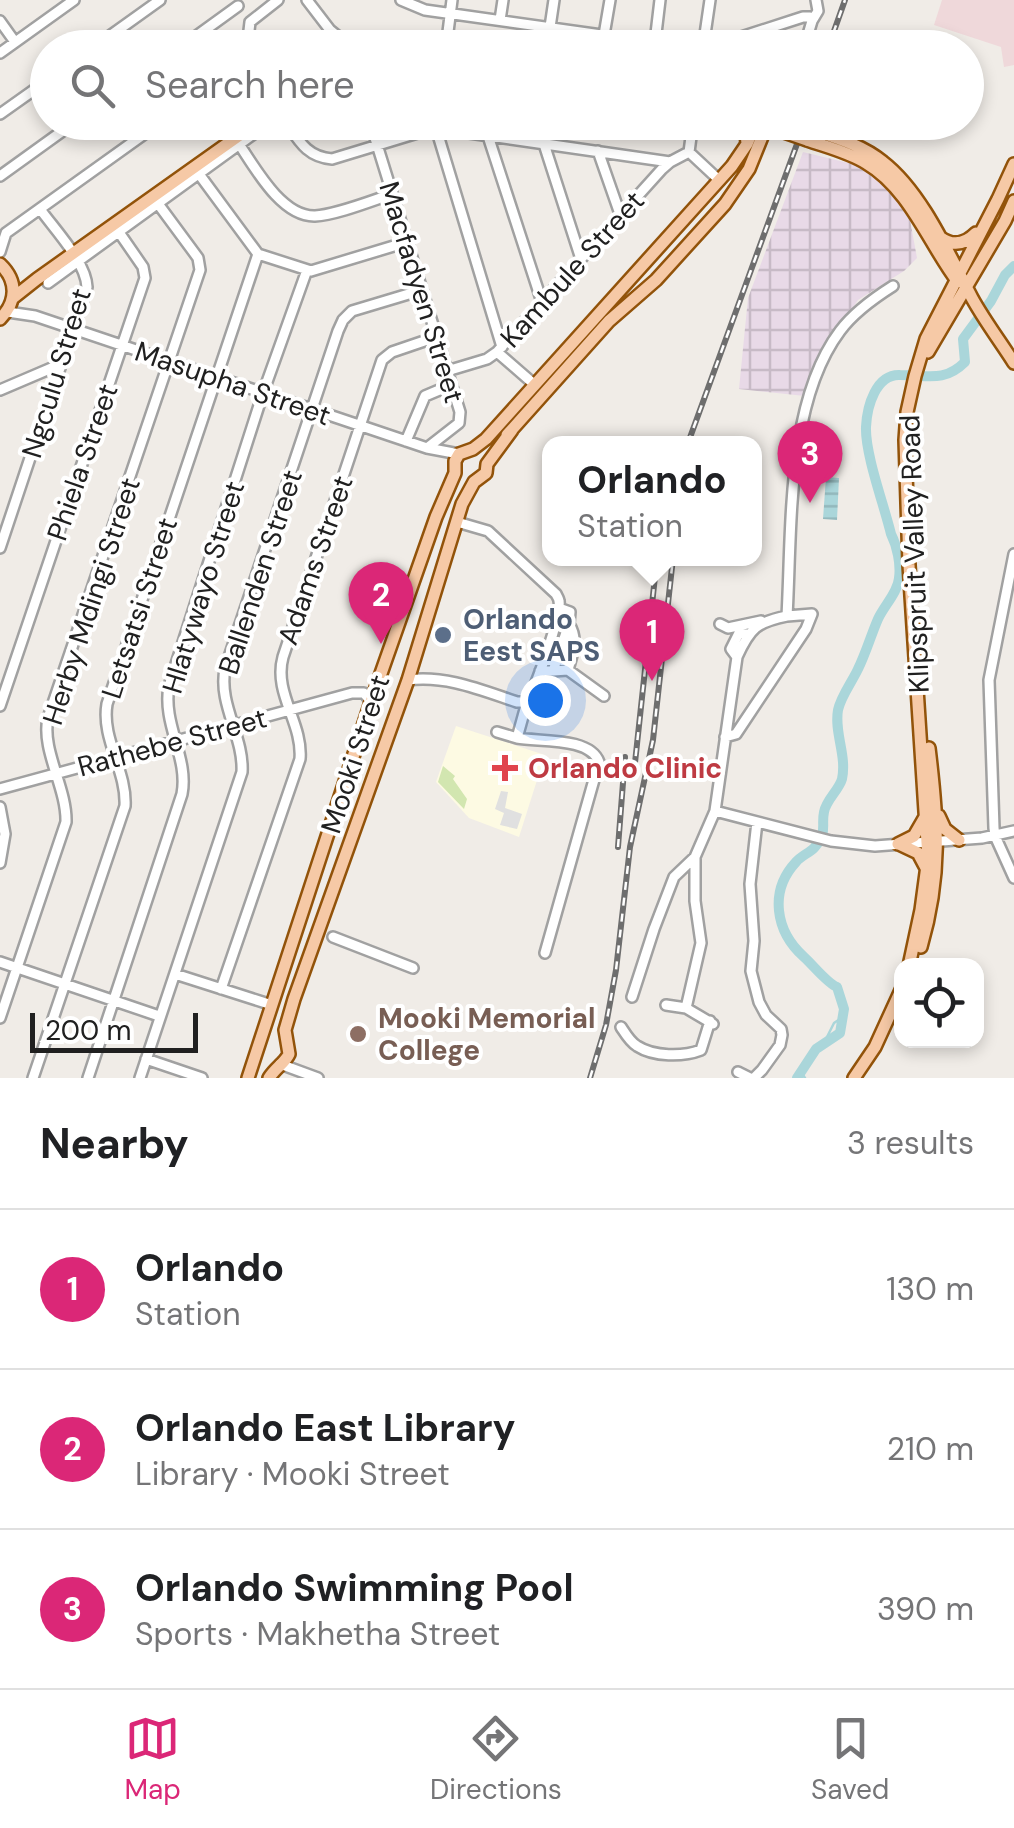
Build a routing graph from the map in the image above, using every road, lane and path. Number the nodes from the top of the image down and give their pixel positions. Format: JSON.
{"nodes":[{"id":1,"x":160,"y":0,"type":"edge"},
{"id":2,"x":278,"y":0,"type":"edge"},
{"id":3,"x":307,"y":0,"type":"edge"},
{"id":4,"x":401,"y":0,"type":"edge"},
{"id":5,"x":452,"y":0,"type":"edge"},
{"id":6,"x":503,"y":0,"type":"edge"},
{"id":7,"x":554,"y":0,"type":"edge"},
{"id":8,"x":610,"y":0,"type":"edge"},
{"id":9,"x":660,"y":0,"type":"edge"},
{"id":10,"x":710,"y":0,"type":"edge"},
{"id":11,"x":816,"y":0,"type":"edge"},
{"id":12,"x":68,"y":2,"type":"edge"},
{"id":13,"x":235,"y":3,"type":"edge"},
{"id":14,"x":450,"y":14,"type":"junction"},
{"id":15,"x":500,"y":20,"type":"junction"},
{"id":16,"x":0,"y":21,"type":"edge"},
{"id":17,"x":812,"y":21,"type":"junction"},
{"id":18,"x":250,"y":22,"type":"junction"},
{"id":19,"x":550,"y":27,"type":"junction"},
{"id":20,"x":31,"y":30,"type":"edge"},
{"id":21,"x":119,"y":30,"type":"edge"},
{"id":22,"x":202,"y":30,"type":"edge"},
{"id":23,"x":249,"y":30,"type":"edge"},
{"id":24,"x":330,"y":30,"type":"edge"},
{"id":25,"x":448,"y":30,"type":"edge"},
{"id":26,"x":570,"y":30,"type":"edge"},
{"id":27,"x":605,"y":30,"type":"edge"},
{"id":28,"x":656,"y":30,"type":"edge"},
{"id":29,"x":707,"y":30,"type":"edge"},
{"id":30,"x":764,"y":30,"type":"edge"},
{"id":31,"x":809,"y":30,"type":"edge"},
{"id":32,"x":30,"y":31,"type":"edge"},
{"id":33,"x":15,"y":42,"type":"junction"},
{"id":34,"x":0,"y":53,"type":"edge"},
{"id":35,"x":30,"y":93,"type":"edge"},
{"id":36,"x":0,"y":114,"type":"edge"},
{"id":37,"x":50,"y":140,"type":"edge"},
{"id":38,"x":136,"y":140,"type":"edge"},
{"id":39,"x":240,"y":140,"type":"edge"},
{"id":40,"x":299,"y":140,"type":"edge"},
{"id":41,"x":375,"y":140,"type":"edge"},
{"id":42,"x":394,"y":140,"type":"edge"},
{"id":43,"x":439,"y":140,"type":"edge"},
{"id":44,"x":489,"y":140,"type":"edge"},
{"id":45,"x":516,"y":140,"type":"edge"},
{"id":46,"x":691,"y":140,"type":"edge"},
{"id":47,"x":747,"y":140,"type":"edge"},
{"id":48,"x":752,"y":140,"type":"edge"},
{"id":49,"x":760,"y":140,"type":"edge"},
{"id":50,"x":812,"y":140,"type":"edge"},
{"id":51,"x":822,"y":140,"type":"edge"},
{"id":52,"x":237,"y":142,"type":"junction"},
{"id":53,"x":544,"y":144,"type":"junction"},
{"id":54,"x":747,"y":144,"type":"junction"},
{"id":55,"x":377,"y":146,"type":"junction"},
{"id":56,"x":598,"y":152,"type":"junction"},
{"id":57,"x":689,"y":152,"type":"junction"},
{"id":58,"x":670,"y":162,"type":"junction"},
{"id":59,"x":1014,"y":164,"type":"edge"},
{"id":60,"x":197,"y":171,"type":"junction"},
{"id":61,"x":0,"y":176,"type":"edge"},
{"id":62,"x":720,"y":180,"type":"junction"},
{"id":63,"x":392,"y":194,"type":"junction"},
{"id":64,"x":156,"y":200,"type":"junction"},
{"id":65,"x":1014,"y":201,"type":"edge"},
{"id":66,"x":40,"y":209,"type":"junction"},
{"id":67,"x":620,"y":214,"type":"junction"},
{"id":68,"x":990,"y":215,"type":"junction"},
{"id":69,"x":3,"y":229,"type":"edge"},
{"id":70,"x":116,"y":229,"type":"junction"},
{"id":71,"x":934,"y":230,"type":"junction"},
{"id":72,"x":407,"y":242,"type":"junction"},
{"id":73,"x":0,"y":252,"type":"edge"},
{"id":74,"x":258,"y":254,"type":"junction"},
{"id":75,"x":76,"y":258,"type":"junction"},
{"id":76,"x":581,"y":258,"type":"junction"},
{"id":77,"x":0,"y":264,"type":"edge"},
{"id":78,"x":946,"y":264,"type":"junction"},
{"id":79,"x":307,"y":270,"type":"junction"},
{"id":80,"x":975,"y":273,"type":"junction"},
{"id":81,"x":12,"y":280,"type":"junction"},
{"id":82,"x":42,"y":281,"type":"junction"},
{"id":83,"x":893,"y":286,"type":"dead end"},
{"id":84,"x":965,"y":288,"type":"junction"},
{"id":85,"x":422,"y":290,"type":"junction"},
{"id":86,"x":542,"y":302,"type":"junction"},
{"id":87,"x":8,"y":308,"type":"edge"},
{"id":88,"x":74,"y":329,"type":"junction"},
{"id":89,"x":436,"y":337,"type":"junction"},
{"id":90,"x":926,"y":339,"type":"junction"},
{"id":91,"x":122,"y":345,"type":"junction"},
{"id":92,"x":500,"y":350,"type":"junction"},
{"id":93,"x":170,"y":361,"type":"junction"},
{"id":94,"x":1014,"y":363,"type":"edge"},
{"id":95,"x":61,"y":364,"type":"junction"},
{"id":96,"x":920,"y":364,"type":"junction"},
{"id":97,"x":447,"y":371,"type":"junction"},
{"id":98,"x":215,"y":377,"type":"junction"},
{"id":99,"x":451,"y":385,"type":"junction"},
{"id":100,"x":535,"y":386,"type":"junction"},
{"id":101,"x":0,"y":391,"type":"edge"},
{"id":102,"x":262,"y":393,"type":"junction"},
{"id":103,"x":312,"y":410,"type":"junction"},
{"id":104,"x":360,"y":426,"type":"junction"},
{"id":105,"x":406,"y":441,"type":"junction"},
{"id":106,"x":476,"y":447,"type":"junction"},
{"id":107,"x":432,"y":449,"type":"junction"},
{"id":108,"x":486,"y":461,"type":"junction"},
{"id":109,"x":456,"y":464,"type":"junction"},
{"id":110,"x":474,"y":482,"type":"junction"},
{"id":111,"x":457,"y":522,"type":"junction"},
{"id":112,"x":0,"y":548,"type":"edge"},
{"id":113,"x":1014,"y":554,"type":"edge"},
{"id":114,"x":559,"y":608,"type":"junction"},
{"id":115,"x":787,"y":616,"type":"junction"},
{"id":116,"x":768,"y":620,"type":"junction"},
{"id":117,"x":569,"y":624,"type":"junction"},
{"id":118,"x":720,"y":624,"type":"dead end"},
{"id":119,"x":568,"y":670,"type":"junction"},
{"id":120,"x":540,"y":671,"type":"junction"},
{"id":121,"x":553,"y":671,"type":"junction"},
{"id":122,"x":413,"y":677,"type":"junction"},
{"id":123,"x":379,"y":680,"type":"junction"},
{"id":124,"x":345,"y":695,"type":"junction"},
{"id":125,"x":604,"y":696,"type":"dead end"},
{"id":126,"x":371,"y":702,"type":"junction"},
{"id":127,"x":527,"y":702,"type":"junction"},
{"id":128,"x":0,"y":706,"type":"edge"},
{"id":129,"x":290,"y":710,"type":"junction"},
{"id":130,"x":232,"y":726,"type":"junction"},
{"id":131,"x":497,"y":732,"type":"dead end"},
{"id":132,"x":518,"y":738,"type":"junction"},
{"id":133,"x":726,"y":738,"type":"junction"},
{"id":134,"x":175,"y":741,"type":"junction"},
{"id":135,"x":116,"y":757,"type":"junction"},
{"id":136,"x":57,"y":773,"type":"junction"},
{"id":137,"x":0,"y":789,"type":"edge"},
{"id":138,"x":0,"y":807,"type":"edge"},
{"id":139,"x":716,"y":811,"type":"junction"},
{"id":140,"x":931,"y":812,"type":"junction"},
{"id":141,"x":757,"y":822,"type":"junction"},
{"id":142,"x":1014,"y":831,"type":"edge"},
{"id":143,"x":995,"y":836,"type":"junction"},
{"id":144,"x":958,"y":840,"type":"junction"},
{"id":145,"x":932,"y":841,"type":"junction"},
{"id":146,"x":898,"y":844,"type":"junction"},
{"id":147,"x":695,"y":857,"type":"junction"},
{"id":148,"x":0,"y":863,"type":"edge"},
{"id":149,"x":932,"y":869,"type":"junction"},
{"id":150,"x":1014,"y":878,"type":"edge"},
{"id":151,"x":333,"y":937,"type":"dead end"},
{"id":152,"x":546,"y":953,"type":"dead end"},
{"id":153,"x":915,"y":958,"type":"edge"},
{"id":154,"x":0,"y":962,"type":"edge"},
{"id":155,"x":18,"y":968,"type":"junction"},
{"id":156,"x":412,"y":968,"type":"dead end"},
{"id":157,"x":175,"y":974,"type":"junction"},
{"id":158,"x":64,"y":984,"type":"junction"},
{"id":159,"x":221,"y":989,"type":"junction"},
{"id":160,"x":632,"y":998,"type":"dead end"},
{"id":161,"x":114,"y":1000,"type":"junction"},
{"id":162,"x":272,"y":1005,"type":"junction"},
{"id":163,"x":666,"y":1005,"type":"dead end"},
{"id":164,"x":894,"y":1005,"type":"edge"},
{"id":165,"x":686,"y":1008,"type":"junction"},
{"id":166,"x":159,"y":1016,"type":"junction"},
{"id":167,"x":0,"y":1018,"type":"edge"},
{"id":168,"x":894,"y":1020,"type":"edge"},
{"id":169,"x":621,"y":1027,"type":"dead end"},
{"id":170,"x":261,"y":1038,"type":"junction"},
{"id":171,"x":288,"y":1044,"type":"junction"},
{"id":172,"x":257,"y":1053,"type":"junction"},
{"id":173,"x":146,"y":1060,"type":"junction"},
{"id":174,"x":278,"y":1065,"type":"junction"},
{"id":175,"x":738,"y":1072,"type":"dead end"},
{"id":176,"x":313,"y":1075,"type":"edge"},
{"id":177,"x":196,"y":1077,"type":"edge"},
{"id":178,"x":32,"y":1078,"type":"edge"},
{"id":179,"x":88,"y":1078,"type":"edge"},
{"id":180,"x":140,"y":1078,"type":"edge"},
{"id":181,"x":248,"y":1078,"type":"edge"},
{"id":182,"x":270,"y":1078,"type":"edge"},
{"id":183,"x":752,"y":1078,"type":"edge"},
{"id":184,"x":857,"y":1078,"type":"edge"}],
"edges":[{"from":1,"to":21,"type":"street"},
{"from":2,"to":18,"type":"street"},
{"from":3,"to":24,"type":"street"},
{"from":4,"to":14,"type":"street"},
{"from":5,"to":14,"type":"street"},
{"from":6,"to":15,"type":"street"},
{"from":7,"to":19,"type":"street"},
{"from":8,"to":27,"type":"street"},
{"from":9,"to":28,"type":"street"},
{"from":10,"to":29,"type":"street"},
{"from":11,"to":17,"type":"street"},
{"from":12,"to":20,"type":"street"},
{"from":13,"to":18,"type":"street"},
{"from":13,"to":22,"type":"street"},
{"from":14,"to":15,"type":"street"},
{"from":14,"to":25,"type":"street"},
{"from":15,"to":19,"type":"street"},
{"from":16,"to":33,"type":"street"},
{"from":17,"to":30,"type":"street"},
{"from":17,"to":31,"type":"street"},
{"from":18,"to":23,"type":"street"},
{"from":19,"to":26,"type":"street"},
{"from":32,"to":33,"type":"street"},
{"from":33,"to":34,"type":"street"},
{"from":35,"to":36,"type":"street"},
{"from":37,"to":61,"type":"street"},
{"from":38,"to":66,"type":"street"},
{"from":39,"to":52,"type":"street"},
{"from":40,"to":55,"type":"street"},
{"from":41,"to":55,"type":"street","name":"Macfadyen Street"},
{"from":42,"to":55,"type":"street"},
{"from":43,"to":92,"type":"street"},
{"from":44,"to":86,"type":"street"},
{"from":45,"to":53,"type":"street"},
{"from":46,"to":57,"type":"street"},
{"from":47,"to":54,"type":"main road"},
{"from":48,"to":54,"type":"main road"},
{"from":49,"to":108,"type":"main road"},
{"from":50,"to":78,"type":"main road"},
{"from":51,"to":71,"type":"main road"},
{"from":52,"to":60,"type":"main road"},
{"from":52,"to":63,"type":"street"},
{"from":53,"to":56,"type":"street"},
{"from":53,"to":76,"type":"street"},
{"from":54,"to":62,"type":"main road"},
{"from":55,"to":63,"type":"street","name":"Macfadyen Street"},
{"from":56,"to":58,"type":"street"},
{"from":56,"to":67,"type":"street"},
{"from":57,"to":58,"type":"street","name":"Kambule Street"},
{"from":57,"to":62,"type":"street"},
{"from":58,"to":67,"type":"street","name":"Kambule Street"},
{"from":59,"to":68,"type":"main road","name":"Klipspruit Valley Road"},
{"from":60,"to":64,"type":"main road"},
{"from":60,"to":74,"type":"street"},
{"from":62,"to":100,"type":"main road"},
{"from":63,"to":72,"type":"street","name":"Macfadyen Street"},
{"from":64,"to":70,"type":"main road"},
{"from":64,"to":93,"type":"street","name":"Herby Mdingi Street"},
{"from":65,"to":80,"type":"main road","name":"Klipspruit Valley Road"},
{"from":66,"to":69,"type":"street"},
{"from":66,"to":75,"type":"street","name":"Ngculu Street"},
{"from":67,"to":76,"type":"street","name":"Kambule Street"},
{"from":68,"to":71,"type":"main road"},
{"from":68,"to":84,"type":"main road","name":"Klipspruit Valley Road"},
{"from":69,"to":73,"type":"street"},
{"from":70,"to":75,"type":"main road"},
{"from":70,"to":91,"type":"street","name":"Phiela Street"},
{"from":71,"to":84,"type":"main road"},
{"from":72,"to":79,"type":"street"},
{"from":72,"to":85,"type":"street","name":"Macfadyen Street"},
{"from":74,"to":79,"type":"street"},
{"from":74,"to":98,"type":"street","name":"Letsatsi Street"},
{"from":75,"to":82,"type":"main road"},
{"from":75,"to":88,"type":"street","name":"Ngculu Street"},
{"from":76,"to":86,"type":"street","name":"Kambule Street"},
{"from":77,"to":81,"type":"main road"},
{"from":78,"to":84,"type":"main road"},
{"from":78,"to":90,"type":"main road"},
{"from":79,"to":102,"type":"street","name":"Hlatywayo Street"},
{"from":80,"to":84,"type":"main road"},
{"from":80,"to":84,"type":"main road","name":"Klipspruit Valley Road"},
{"from":81,"to":82,"type":"main road"},
{"from":81,"to":87,"type":"main road"},
{"from":82,"to":87,"type":"main road"},
{"from":83,"to":115,"type":"street"},
{"from":84,"to":90,"type":"main road","name":"Klipspruit Valley Road"},
{"from":84,"to":94,"type":"main road"},
{"from":84,"to":96,"type":"main road","name":"Klipspruit Valley Road"},
{"from":85,"to":89,"type":"street","name":"Macfadyen Street"},
{"from":85,"to":103,"type":"street","name":"Ballenden Street"},
{"from":86,"to":92,"type":"street","name":"Kambule Street"},
{"from":87,"to":88,"type":"street","name":"Masupha Street"},
{"from":88,"to":91,"type":"street","name":"Masupha Street"},
{"from":88,"to":95,"type":"street","name":"Ngculu Street"},
{"from":89,"to":97,"type":"street","name":"Macfadyen Street"},
{"from":89,"to":104,"type":"street","name":"Adams Street"},
{"from":90,"to":96,"type":"main road","name":"Klipspruit Valley Road"},
{"from":91,"to":93,"type":"street","name":"Masupha Street"},
{"from":91,"to":128,"type":"street","name":"Phiela Street"},
{"from":92,"to":97,"type":"street","name":"Kambule Street"},
{"from":92,"to":100,"type":"street"},
{"from":93,"to":98,"type":"street","name":"Masupha Street"},
{"from":93,"to":136,"type":"street","name":"Herby Mdingi Street"},
{"from":95,"to":101,"type":"street"},
{"from":95,"to":112,"type":"street","name":"Ngculu Street"},
{"from":96,"to":140,"type":"main road","name":"Klipspruit Valley Road"},
{"from":97,"to":99,"type":"street","name":"Macfadyen Street"},
{"from":98,"to":102,"type":"street","name":"Masupha Street"},
{"from":98,"to":135,"type":"street","name":"Letsatsi Street"},
{"from":99,"to":105,"type":"street"},
{"from":99,"to":107,"type":"street","name":"Macfadyen Street"},
{"from":100,"to":106,"type":"main road"},
{"from":102,"to":103,"type":"street","name":"Masupha Street"},
{"from":102,"to":134,"type":"street","name":"Hlatywayo Street"},
{"from":103,"to":104,"type":"street","name":"Masupha Street"},
{"from":103,"to":130,"type":"street","name":"Ballenden Street"},
{"from":104,"to":105,"type":"street","name":"Masupha Street"},
{"from":104,"to":129,"type":"street","name":"Adams Street"},
{"from":105,"to":107,"type":"street","name":"Masupha Street"},
{"from":106,"to":107,"type":"street"},
{"from":106,"to":108,"type":"main road"},
{"from":106,"to":109,"type":"main road"},
{"from":107,"to":109,"type":"street","name":"Masupha Street"},
{"from":108,"to":110,"type":"main road"},
{"from":109,"to":110,"type":"main road"},
{"from":109,"to":123,"type":"main road","name":"Mooki Street"},
{"from":110,"to":111,"type":"main road","name":"Mooki Street"},
{"from":111,"to":114,"type":"street"},
{"from":111,"to":122,"type":"main road","name":"Mooki Street"},
{"from":113,"to":143,"type":"street"},
{"from":114,"to":117,"type":"street"},
{"from":114,"to":120,"type":"street"},
{"from":115,"to":116,"type":"street"},
{"from":115,"to":133,"type":"street"},
{"from":116,"to":118,"type":"street"},
{"from":116,"to":133,"type":"street"},
{"from":117,"to":119,"type":"street"},
{"from":117,"to":121,"type":"street"},
{"from":119,"to":121,"type":"street"},
{"from":119,"to":125,"type":"street"},
{"from":120,"to":121,"type":"street"},
{"from":120,"to":127,"type":"street"},
{"from":122,"to":127,"type":"street"},
{"from":122,"to":171,"type":"main road","name":"Mooki Street"},
{"from":123,"to":124,"type":"street","name":"Rathebe Street"},
{"from":123,"to":126,"type":"main road","name":"Mooki Street"},
{"from":124,"to":126,"type":"street"},
{"from":124,"to":129,"type":"street","name":"Rathebe Street"},
{"from":126,"to":162,"type":"main road","name":"Mooki Street"},
{"from":127,"to":132,"type":"street"},
{"from":129,"to":130,"type":"street","name":"Rathebe Street"},
{"from":129,"to":159,"type":"street","name":"Adams Street"},
{"from":130,"to":134,"type":"street","name":"Rathebe Street"},
{"from":130,"to":157,"type":"street","name":"Ballenden Street"},
{"from":131,"to":132,"type":"street"},
{"from":132,"to":152,"type":"street"},
{"from":133,"to":139,"type":"street"},
{"from":134,"to":135,"type":"street","name":"Rathebe Street"},
{"from":134,"to":161,"type":"street","name":"Hlatywayo Street"},
{"from":135,"to":136,"type":"street","name":"Rathebe Street"},
{"from":135,"to":158,"type":"street","name":"Letsatsi Street"},
{"from":136,"to":137,"type":"street","name":"Rathebe Street"},
{"from":136,"to":155,"type":"street","name":"Herby Mdingi Street"},
{"from":138,"to":148,"type":"street"},
{"from":139,"to":141,"type":"street"},
{"from":139,"to":147,"type":"street"},
{"from":140,"to":144,"type":"main road"},
{"from":140,"to":145,"type":"main road","name":"Klipspruit Valley Road"},
{"from":140,"to":146,"type":"main road"},
{"from":141,"to":146,"type":"street"},
{"from":141,"to":183,"type":"street"},
{"from":142,"to":143,"type":"street"},
{"from":143,"to":144,"type":"street"},
{"from":143,"to":150,"type":"street"},
{"from":144,"to":145,"type":"street"},
{"from":144,"to":149,"type":"main road"},
{"from":145,"to":146,"type":"street"},
{"from":145,"to":149,"type":"main road","name":"Klipspruit Valley Road"},
{"from":146,"to":149,"type":"main road"},
{"from":147,"to":160,"type":"street"},
{"from":147,"to":165,"type":"street"},
{"from":149,"to":153,"type":"main road","name":"Klipspruit Valley Road"},
{"from":151,"to":156,"type":"street"},
{"from":154,"to":155,"type":"street"},
{"from":155,"to":158,"type":"street"},
{"from":155,"to":167,"type":"street","name":"Herby Mdingi Street"},
{"from":157,"to":159,"type":"street"},
{"from":157,"to":166,"type":"street","name":"Ballenden Street"},
{"from":158,"to":161,"type":"street"},
{"from":158,"to":178,"type":"street","name":"Letsatsi Street"},
{"from":159,"to":162,"type":"street"},
{"from":161,"to":166,"type":"street"},
{"from":161,"to":179,"type":"street","name":"Hlatywayo Street"},
{"from":162,"to":170,"type":"main road","name":"Mooki Street"},
{"from":163,"to":165,"type":"street"},
{"from":164,"to":184,"type":"main road"},
{"from":165,"to":169,"type":"street"},
{"from":166,"to":173,"type":"street","name":"Ballenden Street"},
{"from":168,"to":184,"type":"main road"},
{"from":170,"to":171,"type":"main road"},
{"from":170,"to":172,"type":"main road"},
{"from":171,"to":174,"type":"main road"},
{"from":171,"to":176,"type":"street"},
{"from":172,"to":174,"type":"main road"},
{"from":172,"to":181,"type":"main road"},
{"from":173,"to":177,"type":"street"},
{"from":173,"to":180,"type":"street","name":"Ballenden Street"},
{"from":174,"to":176,"type":"street"},
{"from":174,"to":182,"type":"main road"},
{"from":175,"to":183,"type":"street"}]}
